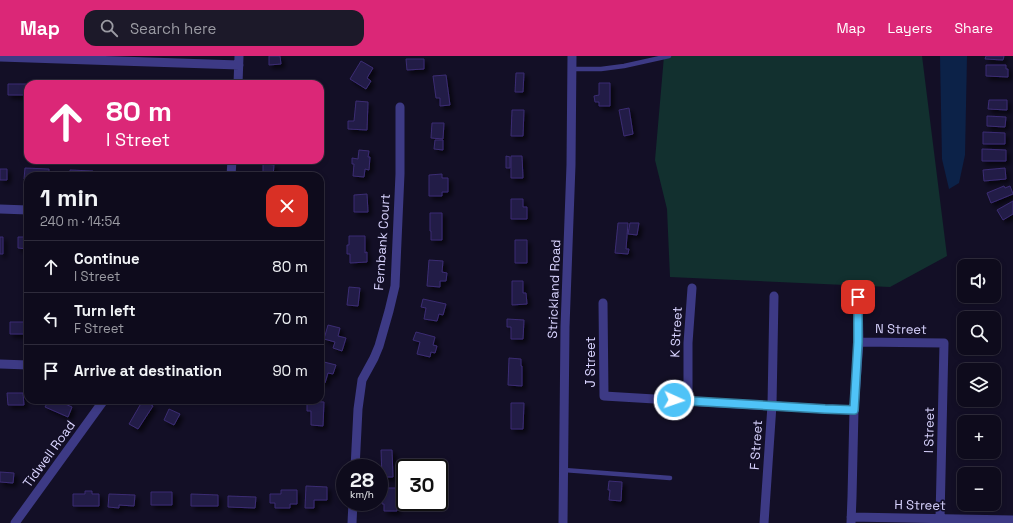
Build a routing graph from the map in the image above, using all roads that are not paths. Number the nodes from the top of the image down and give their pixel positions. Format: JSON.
{"nodes":[{"id":1,"x":572,"y":56,"type":"edge"},
{"id":2,"x":669,"y":56,"type":"edge"},
{"id":3,"x":0,"y":57,"type":"edge"},
{"id":4,"x":239,"y":61,"type":"edge"},
{"id":5,"x":572,"y":69,"type":"junction"},
{"id":6,"x":238,"y":80,"type":"edge"},
{"id":7,"x":400,"y":107,"type":"dead end"},
{"id":8,"x":0,"y":209,"type":"edge"},
{"id":9,"x":24,"y":210,"type":"edge"},
{"id":10,"x":692,"y":288,"type":"dead end"},
{"id":11,"x":774,"y":296,"type":"dead end"},
{"id":12,"x":858,"y":297,"type":"dead end"},
{"id":13,"x":603,"y":303,"type":"dead end"},
{"id":14,"x":858,"y":342,"type":"junction"},
{"id":15,"x":944,"y":343,"type":"joint"},
{"id":16,"x":0,"y":364,"type":"edge"},
{"id":17,"x":24,"y":365,"type":"edge"},
{"id":18,"x":688,"y":400,"type":"junction"},
{"id":19,"x":101,"y":404,"type":"edge"},
{"id":20,"x":772,"y":406,"type":"junction"},
{"id":21,"x":854,"y":410,"type":"junction"},
{"id":22,"x":355,"y":459,"type":"edge"},
{"id":23,"x":564,"y":470,"type":"junction"},
{"id":24,"x":670,"y":478,"type":"dead end"},
{"id":25,"x":353,"y":511,"type":"edge"},
{"id":26,"x":940,"y":518,"type":"junction"},
{"id":27,"x":851,"y":520,"type":"edge"},
{"id":28,"x":1013,"y":520,"type":"edge"},
{"id":29,"x":15,"y":523,"type":"edge"},
{"id":30,"x":352,"y":523,"type":"edge"},
{"id":31,"x":563,"y":523,"type":"edge"},
{"id":32,"x":764,"y":523,"type":"edge"}],
"edges":[{"from":1,"to":5,"type":"street","name":"Strickland Road"},
{"from":2,"to":5,"type":"lane"},
{"from":3,"to":4,"type":"street"},
{"from":4,"to":6,"type":"street"},
{"from":5,"to":23,"type":"street","name":"Strickland Road"},
{"from":7,"to":22,"type":"street","name":"Fernbank Court"},
{"from":8,"to":9,"type":"street"},
{"from":10,"to":18,"type":"street","name":"K Street"},
{"from":11,"to":20,"type":"street","name":"F Street"},
{"from":12,"to":14,"type":"street"},
{"from":13,"to":18,"type":"street","name":"J Street"},
{"from":14,"to":15,"type":"street","name":"N Street"},
{"from":14,"to":21,"type":"street"},
{"from":15,"to":26,"type":"street","name":"I Street"},
{"from":16,"to":17,"type":"street"},
{"from":18,"to":20,"type":"street","name":"J Street"},
{"from":19,"to":29,"type":"street","name":"Tidwell Road"},
{"from":20,"to":21,"type":"street"},
{"from":20,"to":32,"type":"street","name":"F Street"},
{"from":21,"to":27,"type":"street"},
{"from":23,"to":24,"type":"lane"},
{"from":23,"to":31,"type":"street","name":"Strickland Road"},
{"from":25,"to":30,"type":"street"},
{"from":26,"to":27,"type":"street","name":"H Street"},
{"from":26,"to":28,"type":"street","name":"H Street"}]}
